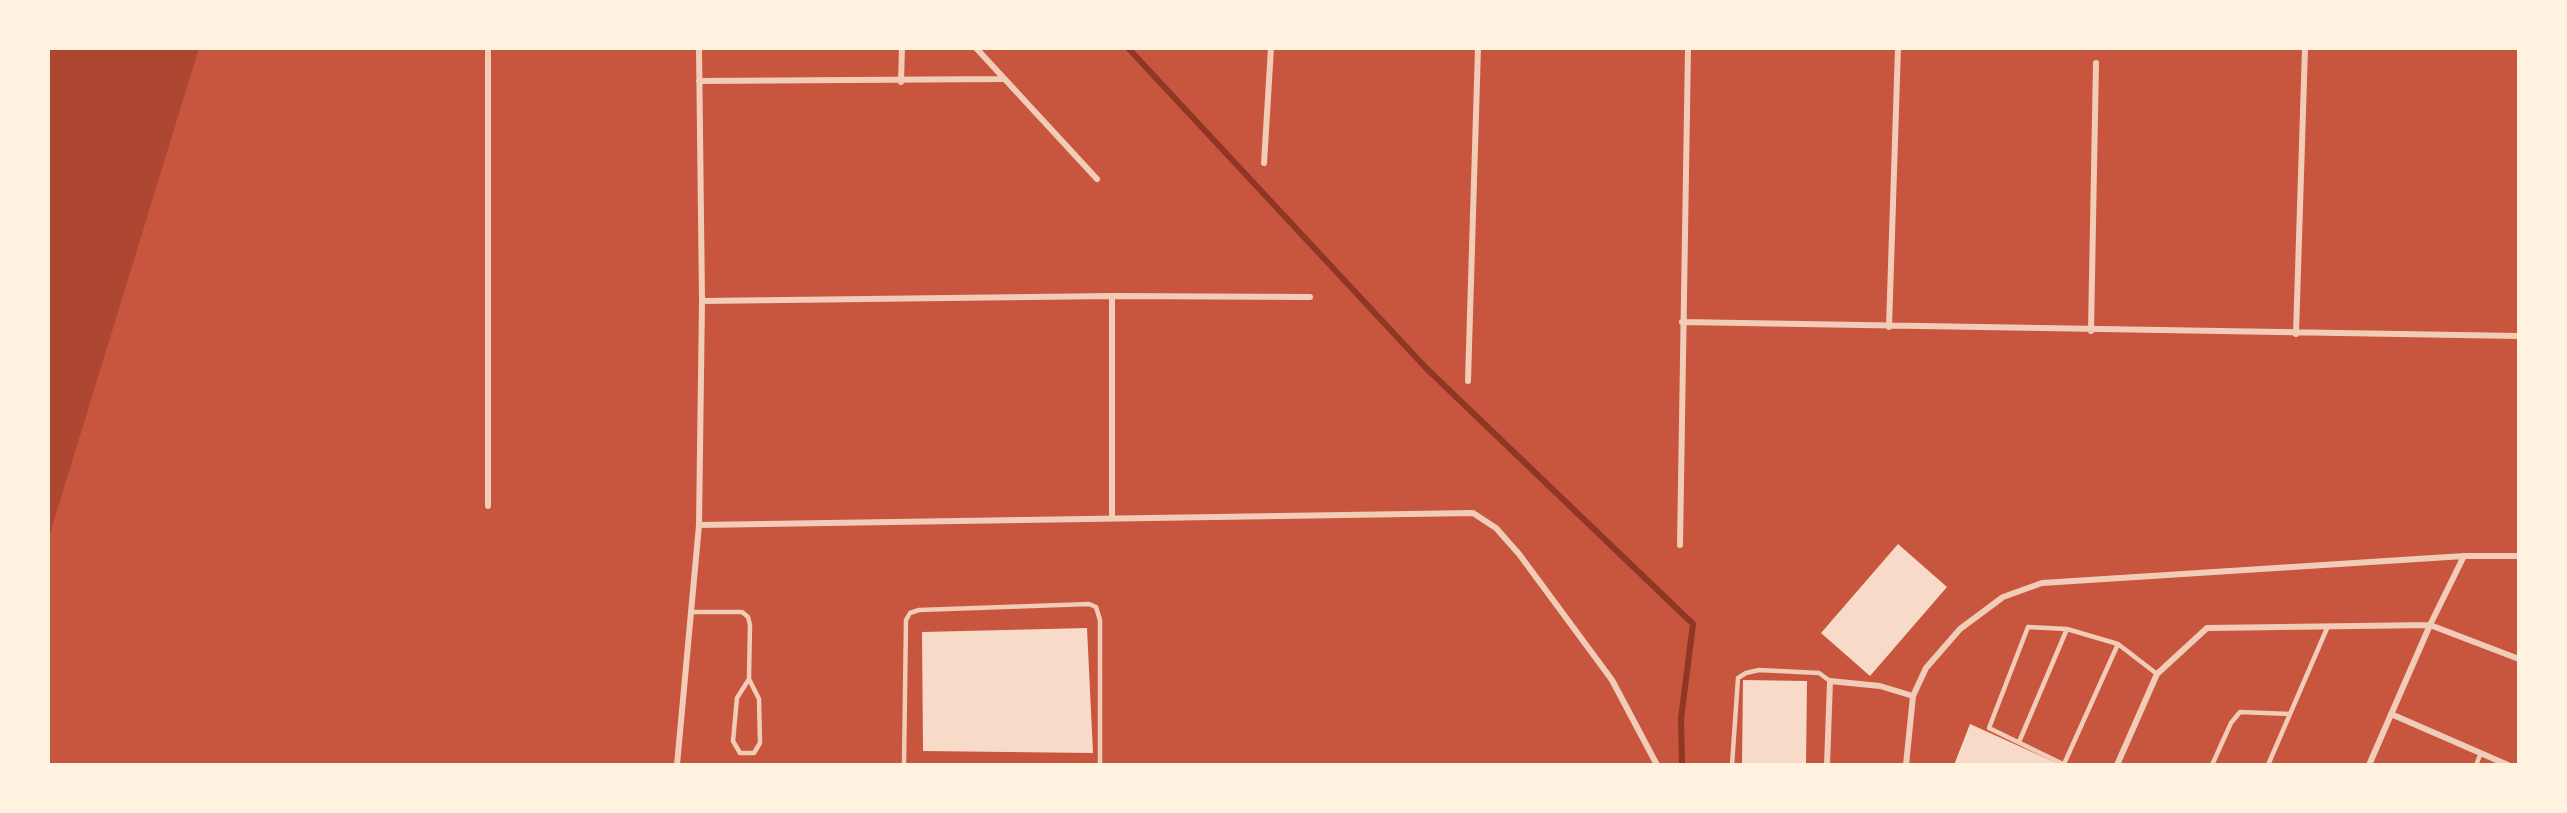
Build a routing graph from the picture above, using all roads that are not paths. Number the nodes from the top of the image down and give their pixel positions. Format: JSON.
{"nodes":[{"id":1,"x":488,"y":48,"type":"edge"},
{"id":2,"x":699,"y":48,"type":"edge"},
{"id":3,"x":902,"y":48,"type":"edge"},
{"id":4,"x":975,"y":48,"type":"edge"},
{"id":5,"x":1271,"y":48,"type":"edge"},
{"id":6,"x":1478,"y":48,"type":"edge"},
{"id":7,"x":1688,"y":48,"type":"edge"},
{"id":8,"x":1898,"y":48,"type":"edge"},
{"id":9,"x":2305,"y":48,"type":"edge"},
{"id":10,"x":2096,"y":63,"type":"dead end"},
{"id":11,"x":1003,"y":80,"type":"junction"},
{"id":12,"x":699,"y":81,"type":"junction"},
{"id":13,"x":901,"y":82,"type":"junction"},
{"id":14,"x":1264,"y":163,"type":"dead end"},
{"id":15,"x":1097,"y":179,"type":"dead end"},
{"id":16,"x":1112,"y":296,"type":"junction"},
{"id":17,"x":1310,"y":297,"type":"dead end"},
{"id":18,"x":702,"y":301,"type":"junction"},
{"id":19,"x":1682,"y":322,"type":"junction"},
{"id":20,"x":1889,"y":327,"type":"junction"},
{"id":21,"x":2091,"y":331,"type":"junction"},
{"id":22,"x":2296,"y":334,"type":"junction"},
{"id":23,"x":2519,"y":336,"type":"edge"},
{"id":24,"x":1468,"y":381,"type":"dead end"},
{"id":25,"x":488,"y":506,"type":"dead end"},
{"id":26,"x":1112,"y":518,"type":"junction"},
{"id":27,"x":699,"y":525,"type":"junction"},
{"id":28,"x":1680,"y":545,"type":"dead end"},
{"id":29,"x":2464,"y":556,"type":"junction"},
{"id":30,"x":2519,"y":556,"type":"edge"},
{"id":31,"x":691,"y":612,"type":"junction"},
{"id":32,"x":2430,"y":625,"type":"junction"},
{"id":33,"x":2328,"y":626,"type":"junction"},
{"id":34,"x":2067,"y":629,"type":"junction"},
{"id":35,"x":2118,"y":644,"type":"junction"},
{"id":36,"x":2519,"y":659,"type":"edge"},
{"id":37,"x":2157,"y":674,"type":"junction"},
{"id":38,"x":748,"y":679,"type":"junction"},
{"id":39,"x":1830,"y":681,"type":"junction"},
{"id":40,"x":1913,"y":696,"type":"junction"},
{"id":41,"x":2290,"y":714,"type":"junction"},
{"id":42,"x":2391,"y":714,"type":"junction"},
{"id":43,"x":2019,"y":742,"type":"junction"},
{"id":44,"x":2481,"y":753,"type":"junction"},
{"id":45,"x":677,"y":765,"type":"edge"},
{"id":46,"x":904,"y":765,"type":"edge"},
{"id":47,"x":1100,"y":765,"type":"edge"},
{"id":48,"x":1657,"y":765,"type":"edge"},
{"id":49,"x":1732,"y":765,"type":"edge"},
{"id":50,"x":1827,"y":765,"type":"edge"},
{"id":51,"x":1906,"y":765,"type":"edge"},
{"id":52,"x":2064,"y":765,"type":"edge"},
{"id":53,"x":2117,"y":765,"type":"edge"},
{"id":54,"x":2212,"y":765,"type":"edge"},
{"id":55,"x":2268,"y":765,"type":"edge"},
{"id":56,"x":2369,"y":765,"type":"edge"},
{"id":57,"x":2476,"y":765,"type":"edge"},
{"id":58,"x":2508,"y":765,"type":"edge"}],
"edges":[{"from":1,"to":25,"type":"street"},
{"from":2,"to":12,"type":"street"},
{"from":3,"to":13,"type":"street"},
{"from":4,"to":11,"type":"street"},
{"from":5,"to":14,"type":"street"},
{"from":6,"to":24,"type":"street"},
{"from":7,"to":19,"type":"street"},
{"from":8,"to":20,"type":"street"},
{"from":9,"to":22,"type":"street"},
{"from":10,"to":21,"type":"street"},
{"from":11,"to":13,"type":"street"},
{"from":11,"to":15,"type":"street"},
{"from":12,"to":13,"type":"street"},
{"from":12,"to":18,"type":"street"},
{"from":16,"to":17,"type":"street"},
{"from":16,"to":18,"type":"street"},
{"from":16,"to":26,"type":"street"},
{"from":18,"to":27,"type":"street"},
{"from":19,"to":20,"type":"street"},
{"from":19,"to":28,"type":"street"},
{"from":20,"to":21,"type":"street"},
{"from":21,"to":22,"type":"street"},
{"from":22,"to":23,"type":"street"},
{"from":26,"to":27,"type":"street"},
{"from":26,"to":48,"type":"street"},
{"from":27,"to":31,"type":"street"},
{"from":29,"to":30,"type":"street"},
{"from":29,"to":32,"type":"street"},
{"from":29,"to":40,"type":"street"},
{"from":31,"to":38,"type":"lane"},
{"from":31,"to":45,"type":"street"},
{"from":32,"to":33,"type":"street"},
{"from":32,"to":36,"type":"street"},
{"from":32,"to":42,"type":"street"},
{"from":33,"to":37,"type":"street"},
{"from":33,"to":41,"type":"lane"},
{"from":34,"to":35,"type":"lane"},
{"from":34,"to":43,"type":"lane"},
{"from":34,"to":43,"type":"lane"},
{"from":35,"to":37,"type":"lane"},
{"from":35,"to":52,"type":"lane"},
{"from":37,"to":53,"type":"street"},
{"from":38,"to":38,"type":"lane"},
{"from":39,"to":40,"type":"street"},
{"from":39,"to":49,"type":"lane"},
{"from":39,"to":50,"type":"street"},
{"from":40,"to":51,"type":"street"},
{"from":41,"to":54,"type":"lane"},
{"from":41,"to":55,"type":"lane"},
{"from":42,"to":44,"type":"street"},
{"from":42,"to":56,"type":"street"},
{"from":43,"to":52,"type":"lane"},
{"from":44,"to":57,"type":"lane"},
{"from":44,"to":58,"type":"street"},
{"from":46,"to":47,"type":"lane"}]}
